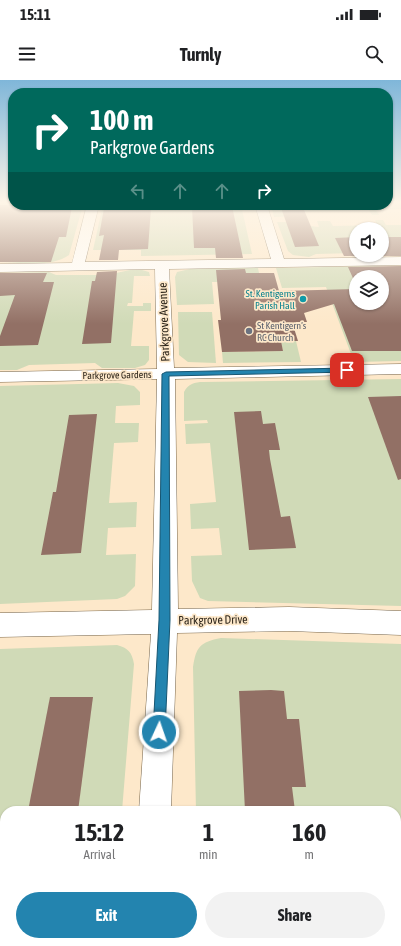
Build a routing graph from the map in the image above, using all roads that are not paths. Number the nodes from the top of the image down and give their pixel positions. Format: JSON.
{"nodes":[{"id":1,"x":84,"y":243,"type":"edge"},
{"id":2,"x":273,"y":243,"type":"edge"},
{"id":3,"x":401,"y":260,"type":"edge"},
{"id":4,"x":279,"y":264,"type":"junction"},
{"id":5,"x":162,"y":265,"type":"junction"},
{"id":6,"x":78,"y":266,"type":"junction"},
{"id":7,"x":0,"y":268,"type":"edge"},
{"id":8,"x":401,"y":369,"type":"edge"},
{"id":9,"x":166,"y":374,"type":"junction"},
{"id":10,"x":0,"y":377,"type":"edge"},
{"id":11,"x":165,"y":620,"type":"junction"},
{"id":12,"x":401,"y":623,"type":"edge"},
{"id":13,"x":0,"y":625,"type":"edge"},
{"id":14,"x":155,"y":806,"type":"edge"}],
"edges":[{"from":1,"to":6,"type":"street"},
{"from":2,"to":4,"type":"street"},
{"from":3,"to":4,"type":"street"},
{"from":4,"to":5,"type":"street"},
{"from":5,"to":6,"type":"street"},
{"from":5,"to":9,"type":"street","name":"Parkgrove Avenue"},
{"from":6,"to":7,"type":"street"},
{"from":8,"to":9,"type":"street","name":"Parkgrove Gardens"},
{"from":9,"to":10,"type":"street","name":"Parkgrove Gardens"},
{"from":9,"to":11,"type":"street","name":"Parkgrove Avenue"},
{"from":11,"to":12,"type":"street","name":"Parkgrove Drive"},
{"from":11,"to":13,"type":"street","name":"Parkgrove Drive"},
{"from":11,"to":14,"type":"street","name":"Parkgrove Avenue"}]}
